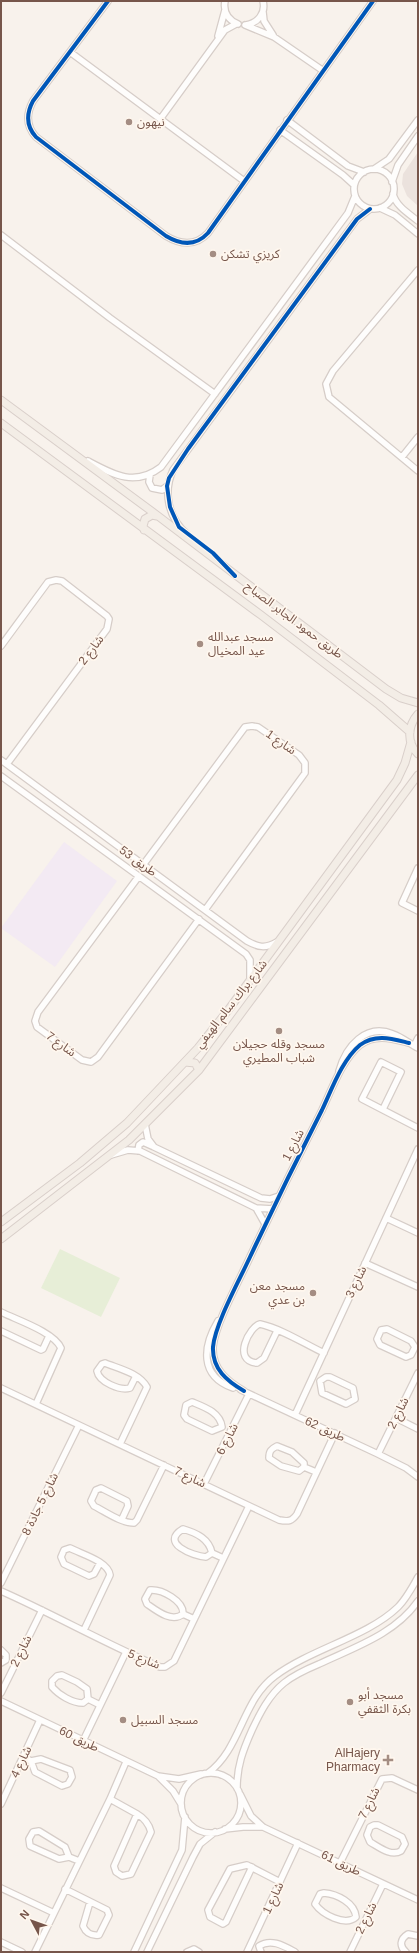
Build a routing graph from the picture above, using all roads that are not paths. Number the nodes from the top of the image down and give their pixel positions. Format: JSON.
{"nodes":[{"id":1,"x":108,"y":1,"type":"edge"},
{"id":2,"x":225,"y":1,"type":"edge"},
{"id":3,"x":373,"y":1,"type":"edge"},
{"id":4,"x":264,"y":4,"type":"edge"},
{"id":5,"x":225,"y":10,"type":"junction"},
{"id":6,"x":236,"y":24,"type":"junction"},
{"id":7,"x":245,"y":25,"type":"junction"},
{"id":8,"x":274,"y":37,"type":"junction"},
{"id":9,"x":216,"y":42,"type":"junction"},
{"id":10,"x":70,"y":52,"type":"junction"},
{"id":11,"x":322,"y":70,"type":"junction"},
{"id":12,"x":161,"y":118,"type":"junction"},
{"id":13,"x":287,"y":120,"type":"junction"},
{"id":14,"x":418,"y":120,"type":"edge"},
{"id":15,"x":280,"y":130,"type":"junction"},
{"id":16,"x":418,"y":136,"type":"edge"},
{"id":17,"x":374,"y":169,"type":"junction"},
{"id":18,"x":364,"y":172,"type":"junction"},
{"id":19,"x":244,"y":181,"type":"junction"},
{"id":20,"x":392,"y":182,"type":"junction"},
{"id":21,"x":354,"y":185,"type":"junction"},
{"id":22,"x":393,"y":193,"type":"junction"},
{"id":23,"x":355,"y":196,"type":"junction"},
{"id":24,"x":380,"y":208,"type":"junction"},
{"id":25,"x":370,"y":209,"type":"junction"},
{"id":26,"x":418,"y":220,"type":"edge"},
{"id":27,"x":1,"y":234,"type":"edge"},
{"id":28,"x":418,"y":234,"type":"edge"},
{"id":29,"x":418,"y":270,"type":"edge"},
{"id":30,"x":215,"y":394,"type":"junction"},
{"id":31,"x":1,"y":400,"type":"edge"},
{"id":32,"x":1,"y":423,"type":"edge"},
{"id":33,"x":418,"y":437,"type":"edge"},
{"id":34,"x":70,"y":452,"type":"junction"},
{"id":35,"x":402,"y":457,"type":"junction"},
{"id":36,"x":418,"y":471,"type":"edge"},
{"id":37,"x":150,"y":475,"type":"junction"},
{"id":38,"x":167,"y":486,"type":"junction"},
{"id":39,"x":158,"y":516,"type":"junction"},
{"id":40,"x":144,"y":530,"type":"junction"},
{"id":41,"x":235,"y":576,"type":"junction"},
{"id":42,"x":1,"y":646,"type":"edge"},
{"id":43,"x":418,"y":703,"type":"edge"},
{"id":44,"x":418,"y":714,"type":"edge"},
{"id":45,"x":410,"y":732,"type":"junction"},
{"id":46,"x":411,"y":742,"type":"junction"},
{"id":47,"x":418,"y":754,"type":"edge"},
{"id":48,"x":1,"y":760,"type":"edge"},
{"id":49,"x":6,"y":764,"type":"junction"},
{"id":50,"x":418,"y":775,"type":"edge"},
{"id":51,"x":1,"y":776,"type":"edge"},
{"id":52,"x":364,"y":824,"type":"junction"},
{"id":53,"x":98,"y":832,"type":"junction"},
{"id":54,"x":374,"y":834,"type":"junction"},
{"id":55,"x":92,"y":841,"type":"junction"},
{"id":56,"x":112,"y":842,"type":"junction"},
{"id":57,"x":105,"y":851,"type":"junction"},
{"id":58,"x":143,"y":865,"type":"junction"},
{"id":59,"x":418,"y":868,"type":"edge"},
{"id":60,"x":139,"y":876,"type":"junction"},
{"id":61,"x":205,"y":910,"type":"junction"},
{"id":62,"x":418,"y":911,"type":"edge"},
{"id":63,"x":199,"y":919,"type":"junction"},
{"id":64,"x":247,"y":941,"type":"junction"},
{"id":65,"x":279,"y":941,"type":"junction"},
{"id":66,"x":239,"y":949,"type":"junction"},
{"id":67,"x":250,"y":980,"type":"junction"},
{"id":68,"x":418,"y":1038,"type":"edge"},
{"id":69,"x":414,"y":1046,"type":"edge"},
{"id":70,"x":198,"y":1048,"type":"junction"},
{"id":71,"x":208,"y":1059,"type":"junction"},
{"id":72,"x":186,"y":1062,"type":"junction"},
{"id":73,"x":199,"y":1070,"type":"junction"},
{"id":74,"x":383,"y":1109,"type":"junction"},
{"id":75,"x":145,"y":1124,"type":"junction"},
{"id":76,"x":418,"y":1128,"type":"edge"},
{"id":77,"x":154,"y":1147,"type":"junction"},
{"id":78,"x":418,"y":1149,"type":"edge"},
{"id":79,"x":138,"y":1151,"type":"junction"},
{"id":80,"x":109,"y":1155,"type":"junction"},
{"id":81,"x":63,"y":1176,"type":"junction"},
{"id":82,"x":70,"y":1186,"type":"junction"},
{"id":83,"x":45,"y":1189,"type":"junction"},
{"id":84,"x":279,"y":1196,"type":"junction"},
{"id":85,"x":261,"y":1198,"type":"junction"},
{"id":86,"x":52,"y":1200,"type":"junction"},
{"id":87,"x":256,"y":1208,"type":"junction"},
{"id":88,"x":273,"y":1209,"type":"junction"},
{"id":89,"x":386,"y":1218,"type":"junction"},
{"id":90,"x":1,"y":1222,"type":"edge"},
{"id":91,"x":266,"y":1224,"type":"junction"},
{"id":92,"x":418,"y":1233,"type":"edge"},
{"id":93,"x":1,"y":1239,"type":"edge"},
{"id":94,"x":365,"y":1262,"type":"junction"},
{"id":95,"x":418,"y":1287,"type":"edge"},
{"id":96,"x":228,"y":1305,"type":"joint"},
{"id":97,"x":1,"y":1312,"type":"edge"},
{"id":98,"x":1,"y":1331,"type":"edge"},
{"id":99,"x":277,"y":1331,"type":"junction"},
{"id":100,"x":49,"y":1336,"type":"junction"},
{"id":101,"x":416,"y":1351,"type":"edge"},
{"id":102,"x":324,"y":1353,"type":"junction"},
{"id":103,"x":418,"y":1373,"type":"edge"},
{"id":104,"x":136,"y":1376,"type":"junction"},
{"id":105,"x":312,"y":1378,"type":"junction"},
{"id":106,"x":320,"y":1381,"type":"junction"},
{"id":107,"x":1,"y":1388,"type":"edge"},
{"id":108,"x":247,"y":1393,"type":"junction"},
{"id":109,"x":36,"y":1404,"type":"junction"},
{"id":110,"x":294,"y":1415,"type":"junction"},
{"id":111,"x":396,"y":1418,"type":"junction"},
{"id":112,"x":79,"y":1425,"type":"junction"},
{"id":113,"x":222,"y":1427,"type":"junction"},
{"id":114,"x":418,"y":1429,"type":"edge"},
{"id":115,"x":231,"y":1431,"type":"junction"},
{"id":116,"x":335,"y":1433,"type":"junction"},
{"id":117,"x":120,"y":1444,"type":"junction"},
{"id":118,"x":378,"y":1454,"type":"junction"},
{"id":119,"x":164,"y":1465,"type":"junction"},
{"id":120,"x":304,"y":1467,"type":"junction"},
{"id":121,"x":406,"y":1468,"type":"junction"},
{"id":122,"x":418,"y":1471,"type":"edge"},
{"id":123,"x":316,"y":1472,"type":"junction"},
{"id":124,"x":418,"y":1477,"type":"edge"},
{"id":125,"x":204,"y":1484,"type":"junction"},
{"id":126,"x":248,"y":1506,"type":"junction"},
{"id":127,"x":122,"y":1519,"type":"junction"},
{"id":128,"x":212,"y":1553,"type":"junction"},
{"id":129,"x":223,"y":1558,"type":"junction"},
{"id":130,"x":100,"y":1563,"type":"junction"},
{"id":131,"x":418,"y":1577,"type":"edge"},
{"id":132,"x":1,"y":1583,"type":"edge"},
{"id":133,"x":1,"y":1591,"type":"edge"},
{"id":134,"x":418,"y":1601,"type":"edge"},
{"id":135,"x":42,"y":1610,"type":"junction"},
{"id":136,"x":183,"y":1614,"type":"junction"},
{"id":137,"x":194,"y":1619,"type":"junction"},
{"id":138,"x":84,"y":1630,"type":"junction"},
{"id":139,"x":1,"y":1650,"type":"edge"},
{"id":140,"x":126,"y":1652,"type":"junction"},
{"id":141,"x":3,"y":1661,"type":"edge"},
{"id":142,"x":15,"y":1664,"type":"junction"},
{"id":143,"x":1,"y":1693,"type":"edge"},
{"id":144,"x":88,"y":1699,"type":"junction"},
{"id":145,"x":1,"y":1701,"type":"edge"},
{"id":146,"x":100,"y":1705,"type":"junction"},
{"id":147,"x":40,"y":1720,"type":"junction"},
{"id":148,"x":83,"y":1741,"type":"junction"},
{"id":149,"x":23,"y":1757,"type":"junction"},
{"id":150,"x":31,"y":1761,"type":"junction"},
{"id":151,"x":126,"y":1762,"type":"junction"},
{"id":152,"x":208,"y":1773,"type":"junction"},
{"id":153,"x":201,"y":1774,"type":"junction"},
{"id":154,"x":158,"y":1776,"type":"junction"},
{"id":155,"x":418,"y":1790,"type":"edge"},
{"id":156,"x":238,"y":1791,"type":"junction"},
{"id":157,"x":110,"y":1799,"type":"junction"},
{"id":158,"x":1,"y":1804,"type":"edge"},
{"id":159,"x":181,"y":1805,"type":"junction"},
{"id":160,"x":137,"y":1814,"type":"junction"},
{"id":161,"x":184,"y":1816,"type":"junction"},
{"id":162,"x":358,"y":1826,"type":"junction"},
{"id":163,"x":263,"y":1827,"type":"junction"},
{"id":164,"x":224,"y":1830,"type":"junction"},
{"id":165,"x":368,"y":1831,"type":"junction"},
{"id":166,"x":216,"y":1832,"type":"junction"},
{"id":167,"x":298,"y":1843,"type":"junction"},
{"id":168,"x":69,"y":1857,"type":"junction"},
{"id":169,"x":79,"y":1861,"type":"junction"},
{"id":170,"x":340,"y":1863,"type":"junction"},
{"id":171,"x":252,"y":1867,"type":"junction"},
{"id":172,"x":280,"y":1882,"type":"junction"},
{"id":173,"x":383,"y":1884,"type":"junction"},
{"id":174,"x":1,"y":1888,"type":"edge"},
{"id":175,"x":65,"y":1889,"type":"junction"},
{"id":176,"x":418,"y":1900,"type":"edge"},
{"id":177,"x":90,"y":1902,"type":"junction"},
{"id":178,"x":54,"y":1913,"type":"junction"},
{"id":179,"x":356,"y":1917,"type":"junction"},
{"id":180,"x":365,"y":1921,"type":"junction"},
{"id":181,"x":418,"y":1936,"type":"edge"},
{"id":182,"x":1,"y":1942,"type":"edge"},
{"id":183,"x":252,"y":1942,"type":"junction"},
{"id":184,"x":258,"y":1946,"type":"junction"},
{"id":185,"x":22,"y":1952,"type":"edge"},
{"id":186,"x":35,"y":1952,"type":"edge"},
{"id":187,"x":134,"y":1952,"type":"edge"},
{"id":188,"x":147,"y":1952,"type":"edge"},
{"id":189,"x":188,"y":1952,"type":"edge"},
{"id":190,"x":199,"y":1952,"type":"edge"},
{"id":191,"x":247,"y":1952,"type":"edge"},
{"id":192,"x":261,"y":1952,"type":"edge"},
{"id":193,"x":296,"y":1952,"type":"edge"},
{"id":194,"x":350,"y":1952,"type":"edge"},
{"id":195,"x":406,"y":1952,"type":"edge"}],
"edges":[{"from":1,"to":10,"type":"street"},
{"from":2,"to":5,"type":"street"},
{"from":3,"to":11,"type":"street"},
{"from":4,"to":7,"type":"street"},
{"from":4,"to":8,"type":"street"},
{"from":5,"to":6,"type":"street"},
{"from":5,"to":9,"type":"street"},
{"from":6,"to":7,"type":"street"},
{"from":6,"to":9,"type":"street"},
{"from":7,"to":8,"type":"street"},
{"from":8,"to":11,"type":"street"},
{"from":9,"to":12,"type":"street"},
{"from":10,"to":12,"type":"street"},
{"from":10,"to":19,"type":"street"},
{"from":11,"to":13,"type":"street"},
{"from":12,"to":19,"type":"street"},
{"from":13,"to":15,"type":"street"},
{"from":13,"to":18,"type":"street"},
{"from":14,"to":17,"type":"street"},
{"from":15,"to":19,"type":"street"},
{"from":15,"to":21,"type":"street"},
{"from":16,"to":20,"type":"street"},
{"from":17,"to":18,"type":"street"},
{"from":17,"to":20,"type":"street"},
{"from":18,"to":21,"type":"street"},
{"from":20,"to":22,"type":"street"},
{"from":21,"to":23,"type":"street"},
{"from":22,"to":24,"type":"street"},
{"from":22,"to":26,"type":"street"},
{"from":23,"to":25,"type":"street"},
{"from":23,"to":30,"type":"street"},
{"from":24,"to":25,"type":"street"},
{"from":24,"to":28,"type":"street"},
{"from":25,"to":38,"type":"street"},
{"from":27,"to":30,"type":"street"},
{"from":29,"to":35,"type":"street"},
{"from":30,"to":37,"type":"street"},
{"from":31,"to":34,"type":"main road","name":"طريق حمود الجابر الصباح"},
{"from":32,"to":40,"type":"main road","name":"طريق حمود الجابر الصباح"},
{"from":33,"to":35,"type":"street"},
{"from":34,"to":37,"type":"street"},
{"from":34,"to":39,"type":"main road","name":"طريق حمود الجابر الصباح"},
{"from":35,"to":36,"type":"street"},
{"from":37,"to":38,"type":"street"},
{"from":38,"to":41,"type":"street"},
{"from":39,"to":40,"type":"main road"},
{"from":39,"to":41,"type":"main road","name":"طريق حمود الجابر الصباح"},
{"from":40,"to":45,"type":"main road","name":"طريق حمود الجابر الصباح"},
{"from":41,"to":43,"type":"main road","name":"طريق حمود الجابر الصباح"},
{"from":42,"to":49,"type":"street","name":"شارع 2"},
{"from":44,"to":45,"type":"main road"},
{"from":45,"to":46,"type":"main road"},
{"from":46,"to":47,"type":"main road"},
{"from":46,"to":52,"type":"main road","name":"شارع براك سالم الهيفي"},
{"from":48,"to":49,"type":"street","name":"طريق 53"},
{"from":49,"to":53,"type":"street","name":"طريق 53"},
{"from":50,"to":54,"type":"main road","name":"شارع براك سالم الهيفي"},
{"from":51,"to":55,"type":"street","name":"طريق 53"},
{"from":52,"to":54,"type":"main road"},
{"from":52,"to":65,"type":"main road","name":"شارع براك سالم الهيفي"},
{"from":53,"to":55,"type":"street"},
{"from":53,"to":56,"type":"street","name":"طريق 53"},
{"from":54,"to":71,"type":"main road","name":"شارع براك سالم الهيفي"},
{"from":55,"to":57,"type":"street","name":"طريق 53"},
{"from":56,"to":57,"type":"street"},
{"from":56,"to":58,"type":"street","name":"طريق 53"},
{"from":57,"to":60,"type":"street","name":"طريق 53"},
{"from":58,"to":61,"type":"street","name":"طريق 53"},
{"from":58,"to":61,"type":"street","name":"شارع 1"},
{"from":59,"to":62,"type":"street"},
{"from":60,"to":63,"type":"street","name":"طريق 53"},
{"from":60,"to":63,"type":"street","name":"شارع 7"},
{"from":61,"to":64,"type":"street","name":"طريق 53"},
{"from":63,"to":66,"type":"street","name":"طريق 53"},
{"from":64,"to":65,"type":"street","name":"طريق 53"},
{"from":64,"to":66,"type":"street"},
{"from":65,"to":67,"type":"main road","name":"شارع براك سالم الهيفي"},
{"from":66,"to":67,"type":"street","name":"طريق 53"},
{"from":67,"to":70,"type":"main road","name":"شارع براك سالم الهيفي"},
{"from":68,"to":69,"type":"street"},
{"from":69,"to":84,"type":"street","name":"شارع 1"},
{"from":70,"to":71,"type":"main road"},
{"from":70,"to":72,"type":"main road","name":"شارع براك سالم الهيفي"},
{"from":71,"to":73,"type":"main road","name":"شارع براك سالم الهيفي"},
{"from":72,"to":73,"type":"main road"},
{"from":72,"to":81,"type":"main road","name":"شارع براك سالم الهيفي"},
{"from":73,"to":75,"type":"main road","name":"شارع براك سالم الهيفي"},
{"from":74,"to":74,"type":"street"},
{"from":74,"to":76,"type":"street"},
{"from":75,"to":77,"type":"street"},
{"from":75,"to":80,"type":"main road","name":"شارع براك سالم الهيفي"},
{"from":77,"to":79,"type":"street"},
{"from":77,"to":85,"type":"street"},
{"from":78,"to":89,"type":"street","name":"شارع 3"},
{"from":79,"to":80,"type":"street"},
{"from":79,"to":87,"type":"street"},
{"from":80,"to":82,"type":"main road","name":"شارع براك سالم الهيفي"},
{"from":81,"to":82,"type":"main road"},
{"from":81,"to":83,"type":"main road","name":"شارع براك سالم الهيفي"},
{"from":82,"to":86,"type":"main road","name":"شارع براك سالم الهيفي"},
{"from":83,"to":86,"type":"main road"},
{"from":83,"to":90,"type":"main road","name":"شارع براك سالم الهيفي"},
{"from":84,"to":85,"type":"street"},
{"from":84,"to":88,"type":"street","name":"شارع 1"},
{"from":85,"to":88,"type":"street"},
{"from":86,"to":93,"type":"main road","name":"شارع براك سالم الهيفي"},
{"from":87,"to":88,"type":"street"},
{"from":87,"to":91,"type":"street"},
{"from":88,"to":91,"type":"street","name":"شارع 1"},
{"from":89,"to":92,"type":"street"},
{"from":89,"to":94,"type":"street","name":"شارع 3"},
{"from":91,"to":96,"type":"street","name":"شارع 1"},
{"from":94,"to":95,"type":"street"},
{"from":94,"to":102,"type":"street","name":"شارع 3"},
{"from":96,"to":108,"type":"street","name":"طريق 62"},
{"from":97,"to":100,"type":"street"},
{"from":98,"to":100,"type":"street"},
{"from":99,"to":99,"type":"street"},
{"from":99,"to":102,"type":"street"},
{"from":100,"to":109,"type":"street"},
{"from":101,"to":101,"type":"street"},
{"from":102,"to":105,"type":"street","name":"شارع 3"},
{"from":103,"to":111,"type":"street","name":"شارع 2"},
{"from":104,"to":104,"type":"street"},
{"from":104,"to":117,"type":"street"},
{"from":105,"to":106,"type":"street"},
{"from":105,"to":110,"type":"street","name":"شارع 3"},
{"from":106,"to":106,"type":"street"},
{"from":107,"to":109,"type":"street","name":"شارع 7"},
{"from":108,"to":110,"type":"street","name":"طريق 62"},
{"from":108,"to":115,"type":"street","name":"شارع 6"},
{"from":109,"to":112,"type":"street","name":"شارع 7"},
{"from":110,"to":116,"type":"street","name":"طريق 62"},
{"from":111,"to":114,"type":"street"},
{"from":111,"to":118,"type":"street","name":"شارع 2"},
{"from":112,"to":117,"type":"street","name":"شارع 7"},
{"from":112,"to":132,"type":"street","name":"شارع 5 جادة 8"},
{"from":113,"to":113,"type":"street"},
{"from":113,"to":115,"type":"street"},
{"from":115,"to":125,"type":"street","name":"شارع 6"},
{"from":116,"to":118,"type":"street","name":"طريق 62"},
{"from":116,"to":123,"type":"street","name":"شارع 7"},
{"from":117,"to":119,"type":"street","name":"شارع 7"},
{"from":118,"to":121,"type":"street","name":"طريق 62"},
{"from":119,"to":125,"type":"street","name":"شارع 7"},
{"from":119,"to":127,"type":"street"},
{"from":120,"to":120,"type":"street"},
{"from":120,"to":123,"type":"street"},
{"from":121,"to":122,"type":"street","name":"طريق 62"},
{"from":121,"to":124,"type":"street","name":"طريق 62"},
{"from":123,"to":126,"type":"street","name":"شارع 7"},
{"from":125,"to":126,"type":"street","name":"شارع 7"},
{"from":126,"to":129,"type":"street","name":"شارع 5"},
{"from":127,"to":127,"type":"street"},
{"from":128,"to":128,"type":"street"},
{"from":128,"to":129,"type":"street"},
{"from":129,"to":137,"type":"street","name":"شارع 5"},
{"from":130,"to":130,"type":"street"},
{"from":130,"to":138,"type":"street"},
{"from":131,"to":152,"type":"street"},
{"from":133,"to":135,"type":"street","name":"شارع 5"},
{"from":134,"to":156,"type":"street"},
{"from":135,"to":138,"type":"street","name":"شارع 5"},
{"from":135,"to":142,"type":"street","name":"شارع 2"},
{"from":136,"to":136,"type":"street"},
{"from":136,"to":137,"type":"street"},
{"from":137,"to":140,"type":"street","name":"شارع 5"},
{"from":138,"to":140,"type":"street","name":"شارع 5"},
{"from":139,"to":141,"type":"street"},
{"from":140,"to":146,"type":"street"},
{"from":141,"to":142,"type":"street"},
{"from":142,"to":143,"type":"street","name":"شارع 2"},
{"from":144,"to":144,"type":"street"},
{"from":144,"to":146,"type":"street"},
{"from":145,"to":147,"type":"street","name":"طريق 60"},
{"from":146,"to":148,"type":"street"},
{"from":147,"to":148,"type":"street","name":"طريق 60"},
{"from":147,"to":149,"type":"street","name":"شارع 4"},
{"from":148,"to":151,"type":"street","name":"طريق 60"},
{"from":149,"to":150,"type":"street"},
{"from":149,"to":158,"type":"street","name":"شارع 4"},
{"from":150,"to":150,"type":"street"},
{"from":151,"to":154,"type":"street","name":"طريق 60"},
{"from":151,"to":157,"type":"street"},
{"from":152,"to":153,"type":"street"},
{"from":152,"to":156,"type":"street"},
{"from":153,"to":154,"type":"street","name":"طريق 60"},
{"from":153,"to":159,"type":"street"},
{"from":154,"to":159,"type":"street","name":"طريق 60"},
{"from":155,"to":162,"type":"street","name":"شارع 7"},
{"from":156,"to":163,"type":"street","name":"طريق 61"},
{"from":156,"to":164,"type":"street"},
{"from":157,"to":160,"type":"street"},
{"from":157,"to":169,"type":"street"},
{"from":159,"to":161,"type":"street"},
{"from":160,"to":160,"type":"street"},
{"from":161,"to":166,"type":"street"},
{"from":161,"to":187,"type":"street"},
{"from":162,"to":165,"type":"street"},
{"from":162,"to":170,"type":"street","name":"شارع 7"},
{"from":163,"to":164,"type":"street","name":"طريق 61"},
{"from":163,"to":167,"type":"street","name":"طريق 61"},
{"from":164,"to":166,"type":"street"},
{"from":165,"to":165,"type":"street"},
{"from":166,"to":188,"type":"street"},
{"from":167,"to":170,"type":"street","name":"طريق 61"},
{"from":167,"to":172,"type":"street","name":"شارع 1"},
{"from":168,"to":168,"type":"street"},
{"from":168,"to":169,"type":"street"},
{"from":169,"to":175,"type":"street"},
{"from":170,"to":173,"type":"street","name":"طريق 61"},
{"from":171,"to":171,"type":"street"},
{"from":171,"to":172,"type":"street"},
{"from":172,"to":183,"type":"street","name":"شارع 1"},
{"from":173,"to":176,"type":"street","name":"طريق 61"},
{"from":173,"to":180,"type":"street","name":"شارع 2"},
{"from":174,"to":178,"type":"street"},
{"from":175,"to":177,"type":"street"},
{"from":175,"to":178,"type":"street"},
{"from":177,"to":177,"type":"street"},
{"from":178,"to":186,"type":"street"},
{"from":179,"to":179,"type":"street"},
{"from":179,"to":180,"type":"street"},
{"from":180,"to":194,"type":"street","name":"شارع 2"},
{"from":181,"to":195,"type":"street"},
{"from":182,"to":185,"type":"street"},
{"from":183,"to":184,"type":"street"},
{"from":183,"to":191,"type":"street","name":"شارع 1"},
{"from":184,"to":192,"type":"street"},
{"from":184,"to":193,"type":"street"},
{"from":189,"to":190,"type":"street"}]}
